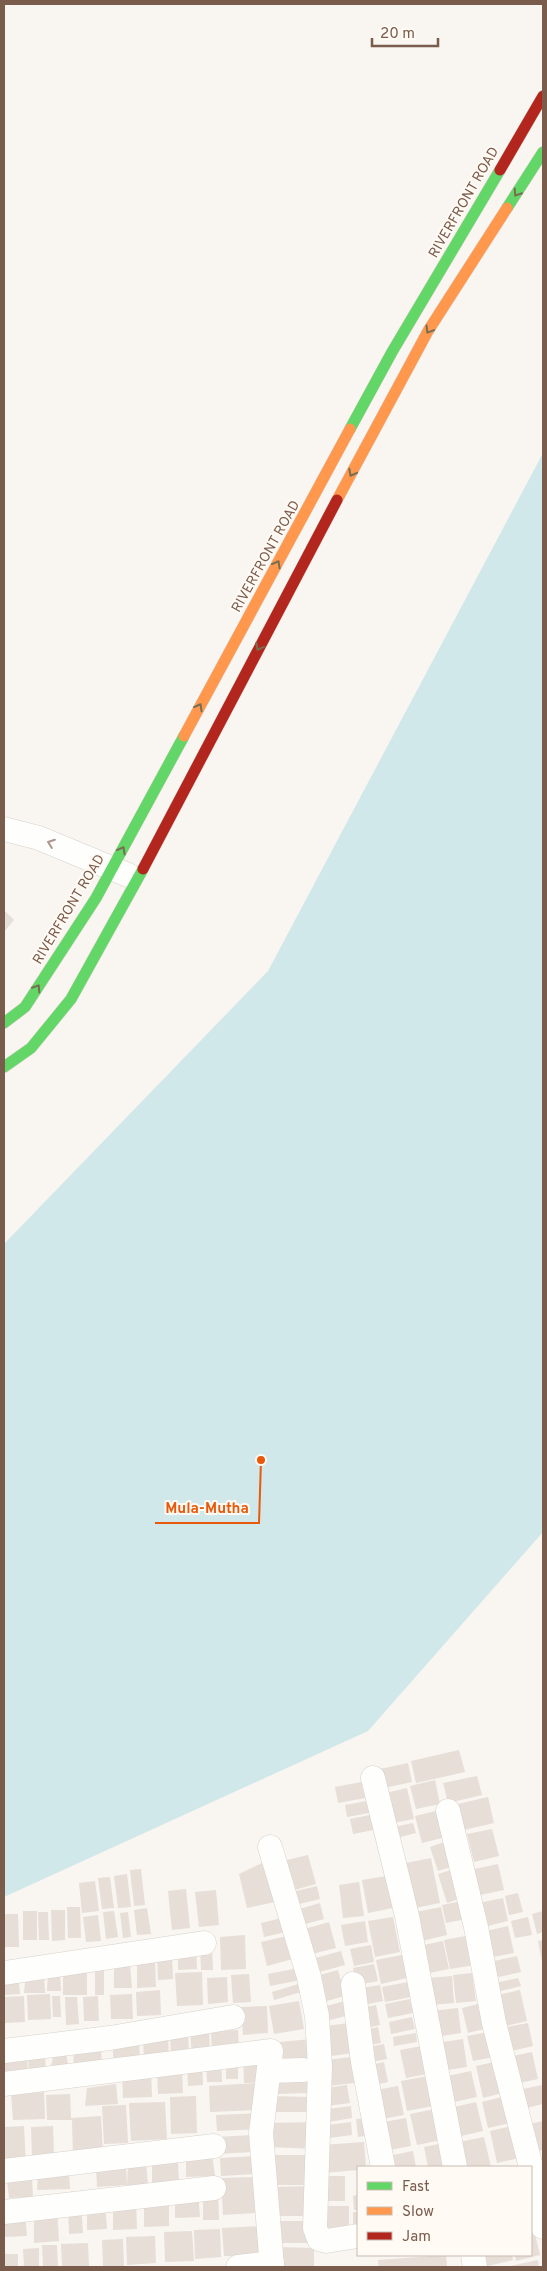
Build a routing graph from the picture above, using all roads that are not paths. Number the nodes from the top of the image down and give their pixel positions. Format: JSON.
{"nodes":[{"id":1,"x":543,"y":96,"type":"edge"},
{"id":2,"x":543,"y":152,"type":"edge"},
{"id":3,"x":461,"y":235,"type":"junction"},
{"id":4,"x":480,"y":250,"type":"junction"},
{"id":5,"x":392,"y":352,"type":"junction"},
{"id":6,"x":411,"y":363,"type":"junction"},
{"id":7,"x":254,"y":607,"type":"junction"},
{"id":8,"x":274,"y":618,"type":"junction"},
{"id":9,"x":228,"y":655,"type":"junction"},
{"id":10,"x":248,"y":668,"type":"junction"},
{"id":11,"x":4,"y":829,"type":"edge"},
{"id":12,"x":112,"y":868,"type":"junction"},
{"id":13,"x":137,"y":879,"type":"junction"},
{"id":14,"x":4,"y":1023,"type":"edge"},
{"id":15,"x":4,"y":1067,"type":"edge"},
{"id":16,"x":373,"y":1778,"type":"dead end"},
{"id":17,"x":448,"y":1810,"type":"dead end"},
{"id":18,"x":270,"y":1847,"type":"dead end"},
{"id":19,"x":204,"y":1943,"type":"dead end"},
{"id":20,"x":4,"y":1973,"type":"edge"},
{"id":21,"x":354,"y":1984,"type":"dead end"},
{"id":22,"x":232,"y":2017,"type":"dead end"},
{"id":23,"x":110,"y":2038,"type":"junction"},
{"id":24,"x":4,"y":2050,"type":"edge"},
{"id":25,"x":303,"y":2070,"type":"dead end"},
{"id":26,"x":269,"y":2071,"type":"junction"},
{"id":27,"x":113,"y":2072,"type":"junction"},
{"id":28,"x":4,"y":2084,"type":"edge"},
{"id":29,"x":214,"y":2146,"type":"dead end"},
{"id":30,"x":383,"y":2166,"type":"edge"},
{"id":31,"x":455,"y":2166,"type":"edge"},
{"id":32,"x":530,"y":2166,"type":"edge"},
{"id":33,"x":4,"y":2171,"type":"edge"},
{"id":34,"x":532,"y":2173,"type":"edge"},
{"id":35,"x":214,"y":2188,"type":"dead end"},
{"id":36,"x":4,"y":2212,"type":"edge"},
{"id":37,"x":543,"y":2227,"type":"edge"},
{"id":38,"x":357,"y":2236,"type":"edge"},
{"id":39,"x":272,"y":2265,"type":"edge"},
{"id":40,"x":238,"y":2267,"type":"edge"}],
"edges":[{"from":1,"to":3,"type":"street","name":"RIVERFRONT ROAD"},
{"from":2,"to":4,"type":"street","one_way":true},
{"from":3,"to":4,"type":"street"},
{"from":3,"to":5,"type":"street","name":"RIVERFRONT ROAD"},
{"from":4,"to":6,"type":"street","one_way":true},
{"from":5,"to":6,"type":"street"},
{"from":7,"to":5,"type":"street","name":"RIVERFRONT ROAD","one_way":true},
{"from":6,"to":8,"type":"street","one_way":true},
{"from":7,"to":8,"type":"street"},
{"from":7,"to":9,"type":"street","name":"RIVERFRONT ROAD"},
{"from":8,"to":10,"type":"street","one_way":true},
{"from":9,"to":10,"type":"street"},
{"from":12,"to":9,"type":"street","name":"RIVERFRONT ROAD","one_way":true},
{"from":10,"to":13,"type":"street"},
{"from":12,"to":11,"type":"street","one_way":true},
{"from":12,"to":13,"type":"street"},
{"from":14,"to":12,"type":"street","name":"RIVERFRONT ROAD","one_way":true},
{"from":13,"to":15,"type":"street"},
{"from":16,"to":31,"type":"street"},
{"from":17,"to":32,"type":"street"},
{"from":18,"to":38,"type":"street"},
{"from":19,"to":20,"type":"street"},
{"from":21,"to":30,"type":"street"},
{"from":22,"to":23,"type":"street"},
{"from":23,"to":24,"type":"street"},
{"from":23,"to":27,"type":"street"},
{"from":25,"to":26,"type":"street"},
{"from":26,"to":27,"type":"street"},
{"from":26,"to":39,"type":"street"},
{"from":27,"to":28,"type":"street"},
{"from":29,"to":33,"type":"street"},
{"from":34,"to":37,"type":"street"},
{"from":35,"to":36,"type":"street"},
{"from":39,"to":40,"type":"street"}]}
